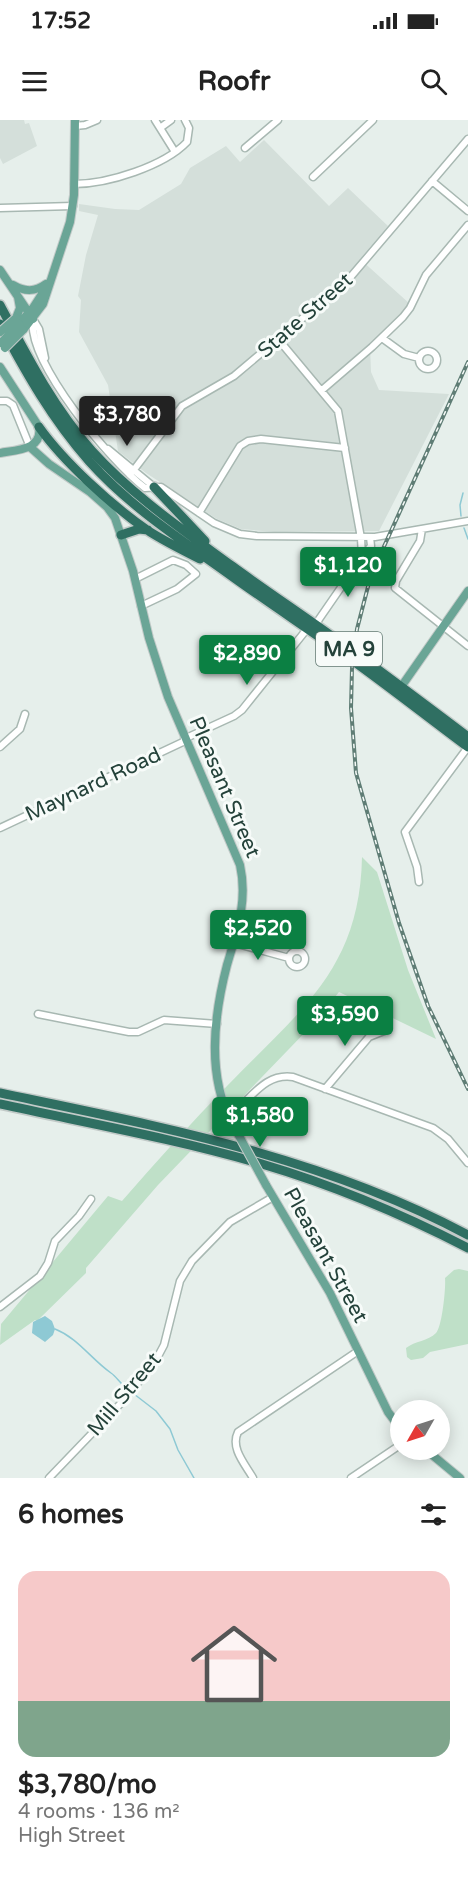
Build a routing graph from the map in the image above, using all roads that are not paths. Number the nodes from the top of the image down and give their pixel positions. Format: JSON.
{"nodes":[{"id":1,"x":98,"y":120,"type":"edge"},
{"id":2,"x":155,"y":120,"type":"edge"},
{"id":3,"x":171,"y":120,"type":"edge"},
{"id":4,"x":185,"y":120,"type":"edge"},
{"id":5,"x":278,"y":120,"type":"edge"},
{"id":6,"x":373,"y":120,"type":"edge"},
{"id":7,"x":75,"y":123,"type":"edge"},
{"id":8,"x":160,"y":128,"type":"junction"},
{"id":9,"x":468,"y":139,"type":"edge"},
{"id":10,"x":245,"y":148,"type":"dead end"},
{"id":11,"x":175,"y":152,"type":"junction"},
{"id":12,"x":313,"y":177,"type":"dead end"},
{"id":13,"x":432,"y":181,"type":"junction"},
{"id":14,"x":74,"y":184,"type":"junction"},
{"id":15,"x":73,"y":206,"type":"junction"},
{"id":16,"x":0,"y":208,"type":"edge"},
{"id":17,"x":468,"y":211,"type":"edge"},
{"id":18,"x":468,"y":225,"type":"edge"},
{"id":19,"x":0,"y":270,"type":"edge"},
{"id":20,"x":8,"y":281,"type":"junction"},
{"id":21,"x":50,"y":282,"type":"junction"},
{"id":22,"x":18,"y":294,"type":"junction"},
{"id":23,"x":0,"y":305,"type":"edge"},
{"id":24,"x":32,"y":315,"type":"junction"},
{"id":25,"x":0,"y":324,"type":"edge"},
{"id":26,"x":19,"y":324,"type":"junction"},
{"id":27,"x":0,"y":332,"type":"edge"},
{"id":28,"x":382,"y":338,"type":"junction"},
{"id":29,"x":278,"y":339,"type":"junction"},
{"id":30,"x":2,"y":347,"type":"edge"},
{"id":31,"x":419,"y":358,"type":"dead end"},
{"id":32,"x":0,"y":367,"type":"edge"},
{"id":33,"x":322,"y":390,"type":"junction"},
{"id":34,"x":0,"y":401,"type":"edge"},
{"id":35,"x":39,"y":427,"type":"junction"},
{"id":36,"x":30,"y":447,"type":"junction"},
{"id":37,"x":345,"y":448,"type":"junction"},
{"id":38,"x":0,"y":453,"type":"edge"},
{"id":39,"x":132,"y":472,"type":"junction"},
{"id":40,"x":154,"y":487,"type":"junction"},
{"id":41,"x":199,"y":513,"type":"junction"},
{"id":42,"x":468,"y":521,"type":"edge"},
{"id":43,"x":422,"y":529,"type":"junction"},
{"id":44,"x":148,"y":530,"type":"junction"},
{"id":45,"x":121,"y":535,"type":"junction"},
{"id":46,"x":370,"y":537,"type":"junction"},
{"id":47,"x":361,"y":538,"type":"junction"},
{"id":48,"x":362,"y":557,"type":"junction"},
{"id":49,"x":228,"y":563,"type":"junction"},
{"id":50,"x":135,"y":579,"type":"junction"},
{"id":51,"x":241,"y":583,"type":"junction"},
{"id":52,"x":468,"y":591,"type":"edge"},
{"id":53,"x":141,"y":606,"type":"junction"},
{"id":54,"x":311,"y":627,"type":"junction"},
{"id":55,"x":442,"y":627,"type":"junction"},
{"id":56,"x":468,"y":646,"type":"edge"},
{"id":57,"x":401,"y":687,"type":"junction"},
{"id":58,"x":25,"y":714,"type":"dead end"},
{"id":59,"x":468,"y":737,"type":"edge"},
{"id":60,"x":185,"y":740,"type":"junction"},
{"id":61,"x":0,"y":747,"type":"edge"},
{"id":62,"x":468,"y":747,"type":"edge"},
{"id":63,"x":0,"y":828,"type":"edge"},
{"id":64,"x":418,"y":882,"type":"dead end"},
{"id":65,"x":234,"y":943,"type":"junction"},
{"id":66,"x":289,"y":958,"type":"dead end"},
{"id":67,"x":38,"y":1014,"type":"dead end"},
{"id":68,"x":217,"y":1024,"type":"junction"},
{"id":69,"x":384,"y":1031,"type":"dead end"},
{"id":70,"x":325,"y":1089,"type":"junction"},
{"id":71,"x":0,"y":1093,"type":"edge"},
{"id":72,"x":0,"y":1104,"type":"edge"},
{"id":73,"x":230,"y":1119,"type":"junction"},
{"id":74,"x":468,"y":1163,"type":"edge"},
{"id":75,"x":273,"y":1197,"type":"junction"},
{"id":76,"x":91,"y":1199,"type":"dead end"},
{"id":77,"x":468,"y":1235,"type":"edge"},
{"id":78,"x":468,"y":1248,"type":"edge"},
{"id":79,"x":0,"y":1307,"type":"edge"},
{"id":80,"x":358,"y":1351,"type":"junction"},
{"id":81,"x":390,"y":1414,"type":"edge"},
{"id":82,"x":390,"y":1452,"type":"edge"},
{"id":83,"x":438,"y":1460,"type":"edge"},
{"id":84,"x":49,"y":1478,"type":"edge"},
{"id":85,"x":253,"y":1478,"type":"edge"},
{"id":86,"x":351,"y":1478,"type":"edge"},
{"id":87,"x":460,"y":1478,"type":"edge"}],
"edges":[{"from":1,"to":7,"type":"street"},
{"from":2,"to":8,"type":"street"},
{"from":3,"to":8,"type":"street"},
{"from":4,"to":11,"type":"street"},
{"from":5,"to":10,"type":"street"},
{"from":6,"to":12,"type":"street"},
{"from":7,"to":14,"type":"main road"},
{"from":8,"to":11,"type":"street"},
{"from":9,"to":13,"type":"street","name":"State Street"},
{"from":11,"to":14,"type":"street"},
{"from":13,"to":17,"type":"street"},
{"from":13,"to":29,"type":"street","name":"State Street"},
{"from":14,"to":15,"type":"main road"},
{"from":15,"to":16,"type":"street"},
{"from":15,"to":21,"type":"main road"},
{"from":18,"to":28,"type":"street"},
{"from":19,"to":20,"type":"main road"},
{"from":20,"to":21,"type":"main road"},
{"from":20,"to":22,"type":"main road"},
{"from":21,"to":24,"type":"main road"},
{"from":22,"to":24,"type":"main road"},
{"from":22,"to":26,"type":"main road"},
{"from":23,"to":49,"type":"highway","number":"MA 9"},
{"from":24,"to":26,"type":"main road"},
{"from":24,"to":39,"type":"street"},
{"from":25,"to":51,"type":"highway","number":"MA 9"},
{"from":26,"to":27,"type":"main road","bridge":true},
{"from":26,"to":30,"type":"main road","bridge":true},
{"from":28,"to":31,"type":"street"},
{"from":28,"to":33,"type":"street"},
{"from":29,"to":33,"type":"street"},
{"from":29,"to":39,"type":"street","name":"State Street"},
{"from":32,"to":35,"type":"main road"},
{"from":33,"to":37,"type":"street"},
{"from":34,"to":36,"type":"street"},
{"from":35,"to":36,"type":"main road"},
{"from":35,"to":44,"type":"highway"},
{"from":36,"to":38,"type":"main road"},
{"from":36,"to":45,"type":"main road","name":"Pleasant Street"},
{"from":37,"to":41,"type":"street"},
{"from":37,"to":47,"type":"street"},
{"from":39,"to":40,"type":"street"},
{"from":40,"to":41,"type":"street"},
{"from":40,"to":49,"type":"highway"},
{"from":41,"to":47,"type":"street"},
{"from":42,"to":43,"type":"street"},
{"from":43,"to":46,"type":"street"},
{"from":43,"to":55,"type":"street"},
{"from":44,"to":45,"type":"highway"},
{"from":44,"to":51,"type":"highway"},
{"from":45,"to":50,"type":"main road","name":"Pleasant Street"},
{"from":46,"to":47,"type":"street"},
{"from":46,"to":48,"type":"street","name":"Maynard Road"},
{"from":47,"to":48,"type":"street"},
{"from":48,"to":54,"type":"street","name":"Maynard Road"},
{"from":49,"to":54,"type":"highway","number":"MA 9"},
{"from":50,"to":53,"type":"main road","name":"Pleasant Street"},
{"from":50,"to":53,"type":"street"},
{"from":51,"to":54,"type":"highway","number":"MA 9"},
{"from":52,"to":55,"type":"main road"},
{"from":53,"to":60,"type":"main road","name":"Pleasant Street"},
{"from":54,"to":57,"type":"highway","number":"MA 9"},
{"from":54,"to":60,"type":"street","name":"Maynard Road"},
{"from":54,"to":62,"type":"highway","number":"MA 9"},
{"from":55,"to":56,"type":"street"},
{"from":55,"to":57,"type":"main road"},
{"from":57,"to":59,"type":"highway","number":"MA 9"},
{"from":58,"to":61,"type":"street"},
{"from":60,"to":63,"type":"street","name":"Maynard Road"},
{"from":60,"to":65,"type":"main road","name":"Pleasant Street"},
{"from":62,"to":64,"type":"street"},
{"from":65,"to":66,"type":"street"},
{"from":65,"to":68,"type":"main road","name":"Pleasant Street"},
{"from":67,"to":68,"type":"street"},
{"from":68,"to":73,"type":"main road","name":"Pleasant Street"},
{"from":69,"to":70,"type":"street"},
{"from":70,"to":73,"type":"street"},
{"from":70,"to":74,"type":"street"},
{"from":71,"to":77,"type":"highway"},
{"from":72,"to":78,"type":"highway"},
{"from":73,"to":75,"type":"main road","name":"Pleasant Street","bridge":true},
{"from":75,"to":80,"type":"main road","name":"Pleasant Street"},
{"from":75,"to":84,"type":"street","name":"Mill Street"},
{"from":76,"to":79,"type":"street"},
{"from":80,"to":81,"type":"main road","name":"Pleasant Street"},
{"from":80,"to":85,"type":"street"},
{"from":82,"to":86,"type":"street"},
{"from":83,"to":87,"type":"main road"}]}
